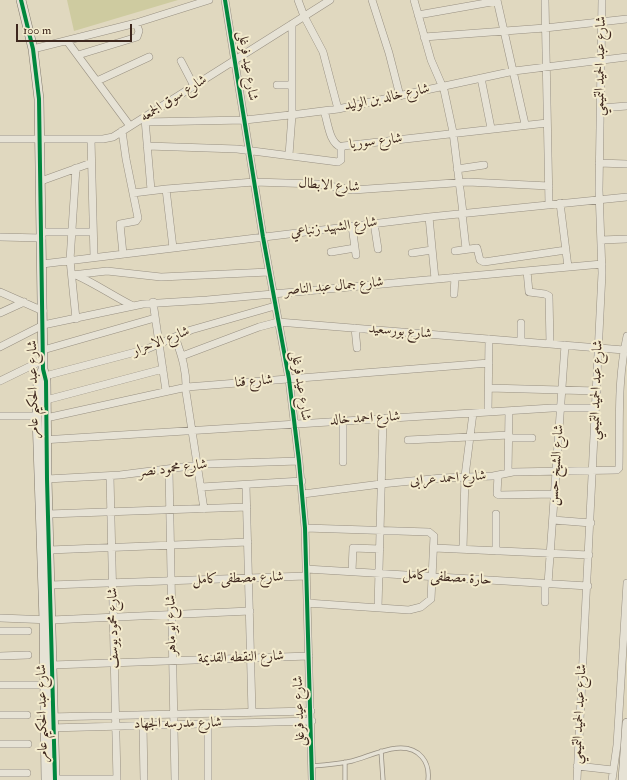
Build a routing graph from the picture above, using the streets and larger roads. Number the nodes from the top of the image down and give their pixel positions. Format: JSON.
{"nodes":[{"id":1,"x":21,"y":0,"type":"edge"},
{"id":2,"x":209,"y":0,"type":"edge"},
{"id":3,"x":225,"y":0,"type":"edge"},
{"id":4,"x":298,"y":0,"type":"edge"},
{"id":5,"x":330,"y":0,"type":"edge"},
{"id":6,"x":372,"y":0,"type":"edge"},
{"id":7,"x":414,"y":0,"type":"edge"},
{"id":8,"x":545,"y":0,"type":"edge"},
{"id":9,"x":602,"y":0,"type":"edge"},
{"id":10,"x":497,"y":1,"type":"edge"},
{"id":11,"x":418,"y":15,"type":"junction"},
{"id":12,"x":304,"y":16,"type":"junction"},
{"id":13,"x":627,"y":19,"type":"edge"},
{"id":14,"x":136,"y":22,"type":"junction"},
{"id":15,"x":602,"y":22,"type":"junction"},
{"id":16,"x":292,"y":24,"type":"junction"},
{"id":17,"x":546,"y":28,"type":"junction"},
{"id":18,"x":504,"y":31,"type":"junction"},
{"id":19,"x":424,"y":37,"type":"junction"},
{"id":20,"x":67,"y":41,"type":"junction"},
{"id":21,"x":33,"y":49,"type":"junction"},
{"id":22,"x":78,"y":55,"type":"junction"},
{"id":23,"x":150,"y":57,"type":"dead end"},
{"id":24,"x":627,"y":57,"type":"edge"},
{"id":25,"x":602,"y":59,"type":"junction"},
{"id":26,"x":235,"y":60,"type":"junction"},
{"id":27,"x":181,"y":61,"type":"dead end"},
{"id":28,"x":546,"y":66,"type":"junction"},
{"id":29,"x":514,"y":71,"type":"junction"},
{"id":30,"x":481,"y":78,"type":"junction"},
{"id":31,"x":97,"y":81,"type":"junction"},
{"id":32,"x":277,"y":85,"type":"dead end"},
{"id":33,"x":292,"y":85,"type":"junction"},
{"id":34,"x":194,"y":86,"type":"junction"},
{"id":35,"x":442,"y":86,"type":"junction"},
{"id":36,"x":400,"y":96,"type":"junction"},
{"id":37,"x":627,"y":106,"type":"edge"},
{"id":38,"x":600,"y":108,"type":"junction"},
{"id":39,"x":338,"y":109,"type":"junction"},
{"id":40,"x":324,"y":111,"type":"junction"},
{"id":41,"x":292,"y":115,"type":"junction"},
{"id":42,"x":145,"y":119,"type":"junction"},
{"id":43,"x":245,"y":120,"type":"junction"},
{"id":44,"x":546,"y":123,"type":"junction"},
{"id":45,"x":525,"y":124,"type":"junction"},
{"id":46,"x":130,"y":126,"type":"junction"},
{"id":47,"x":491,"y":128,"type":"junction"},
{"id":48,"x":122,"y":131,"type":"junction"},
{"id":49,"x":453,"y":132,"type":"junction"},
{"id":50,"x":0,"y":139,"type":"edge"},
{"id":51,"x":40,"y":139,"type":"junction"},
{"id":52,"x":91,"y":139,"type":"junction"},
{"id":53,"x":147,"y":146,"type":"junction"},
{"id":54,"x":341,"y":147,"type":"junction"},
{"id":55,"x":249,"y":150,"type":"junction"},
{"id":56,"x":289,"y":155,"type":"junction"},
{"id":57,"x":91,"y":163,"type":"junction"},
{"id":58,"x":599,"y":163,"type":"junction"},
{"id":59,"x":627,"y":164,"type":"edge"},
{"id":60,"x":484,"y":165,"type":"dead end"},
{"id":61,"x":76,"y":168,"type":"junction"},
{"id":62,"x":457,"y":168,"type":"junction"},
{"id":63,"x":41,"y":181,"type":"junction"},
{"id":64,"x":254,"y":182,"type":"junction"},
{"id":65,"x":459,"y":182,"type":"junction"},
{"id":66,"x":549,"y":186,"type":"junction"},
{"id":67,"x":166,"y":189,"type":"junction"},
{"id":68,"x":151,"y":190,"type":"junction"},
{"id":69,"x":133,"y":194,"type":"junction"},
{"id":70,"x":627,"y":197,"type":"edge"},
{"id":71,"x":599,"y":198,"type":"junction"},
{"id":72,"x":560,"y":203,"type":"junction"},
{"id":73,"x":549,"y":205,"type":"junction"},
{"id":74,"x":462,"y":213,"type":"junction"},
{"id":75,"x":429,"y":217,"type":"junction"},
{"id":76,"x":374,"y":223,"type":"junction"},
{"id":77,"x":352,"y":226,"type":"junction"},
{"id":78,"x":70,"y":232,"type":"junction"},
{"id":79,"x":93,"y":232,"type":"junction"},
{"id":80,"x":42,"y":235,"type":"junction"},
{"id":81,"x":0,"y":237,"type":"edge"},
{"id":82,"x":263,"y":238,"type":"junction"},
{"id":83,"x":627,"y":239,"type":"edge"},
{"id":84,"x":601,"y":240,"type":"junction"},
{"id":85,"x":173,"y":248,"type":"junction"},
{"id":86,"x":378,"y":249,"type":"dead end"},
{"id":87,"x":432,"y":250,"type":"junction"},
{"id":88,"x":466,"y":250,"type":"junction"},
{"id":89,"x":566,"y":250,"type":"junction"},
{"id":90,"x":455,"y":251,"type":"dead end"},
{"id":91,"x":331,"y":252,"type":"dead end"},
{"id":92,"x":412,"y":253,"type":"dead end"},
{"id":93,"x":123,"y":254,"type":"junction"},
{"id":94,"x":94,"y":258,"type":"junction"},
{"id":95,"x":70,"y":260,"type":"junction"},
{"id":96,"x":42,"y":264,"type":"junction"},
{"id":97,"x":602,"y":264,"type":"junction"},
{"id":98,"x":568,"y":267,"type":"junction"},
{"id":99,"x":527,"y":271,"type":"junction"},
{"id":100,"x":270,"y":272,"type":"junction"},
{"id":101,"x":74,"y":275,"type":"junction"},
{"id":102,"x":455,"y":277,"type":"junction"},
{"id":103,"x":435,"y":278,"type":"junction"},
{"id":104,"x":0,"y":292,"type":"edge"},
{"id":105,"x":273,"y":293,"type":"junction"},
{"id":106,"x":454,"y":294,"type":"dead end"},
{"id":107,"x":24,"y":302,"type":"junction"},
{"id":108,"x":153,"y":302,"type":"junction"},
{"id":109,"x":133,"y":306,"type":"junction"},
{"id":110,"x":275,"y":306,"type":"junction"},
{"id":111,"x":43,"y":311,"type":"junction"},
{"id":112,"x":0,"y":313,"type":"edge"},
{"id":113,"x":155,"y":318,"type":"junction"},
{"id":114,"x":76,"y":319,"type":"junction"},
{"id":115,"x":278,"y":322,"type":"junction"},
{"id":116,"x":521,"y":322,"type":"dead end"},
{"id":117,"x":43,"y":325,"type":"junction"},
{"id":118,"x":355,"y":328,"type":"junction"},
{"id":119,"x":627,"y":336,"type":"edge"},
{"id":120,"x":175,"y":337,"type":"junction"},
{"id":121,"x":490,"y":339,"type":"junction"},
{"id":122,"x":521,"y":342,"type":"junction"},
{"id":123,"x":159,"y":344,"type":"junction"},
{"id":124,"x":550,"y":344,"type":"junction"},
{"id":125,"x":565,"y":345,"type":"junction"},
{"id":126,"x":0,"y":347,"type":"edge"},
{"id":127,"x":357,"y":348,"type":"dead end"},
{"id":128,"x":598,"y":348,"type":"junction"},
{"id":129,"x":43,"y":350,"type":"junction"},
{"id":130,"x":624,"y":350,"type":"junction"},
{"id":131,"x":182,"y":356,"type":"junction"},
{"id":132,"x":489,"y":364,"type":"junction"},
{"id":133,"x":44,"y":368,"type":"junction"},
{"id":134,"x":162,"y":370,"type":"junction"},
{"id":135,"x":288,"y":379,"type":"junction"},
{"id":136,"x":0,"y":381,"type":"edge"},
{"id":137,"x":187,"y":387,"type":"junction"},
{"id":138,"x":489,"y":388,"type":"junction"},
{"id":139,"x":562,"y":390,"type":"junction"},
{"id":140,"x":166,"y":391,"type":"junction"},
{"id":141,"x":597,"y":391,"type":"junction"},
{"id":142,"x":46,"y":400,"type":"junction"},
{"id":143,"x":561,"y":408,"type":"junction"},
{"id":144,"x":596,"y":408,"type":"junction"},
{"id":145,"x":509,"y":411,"type":"junction"},
{"id":146,"x":488,"y":412,"type":"junction"},
{"id":147,"x":473,"y":413,"type":"junction"},
{"id":148,"x":0,"y":416,"type":"edge"},
{"id":149,"x":41,"y":417,"type":"junction"},
{"id":150,"x":383,"y":418,"type":"junction"},
{"id":151,"x":343,"y":421,"type":"junction"},
{"id":152,"x":295,"y":423,"type":"junction"},
{"id":153,"x":192,"y":430,"type":"junction"},
{"id":154,"x":470,"y":436,"type":"junction"},
{"id":155,"x":509,"y":436,"type":"junction"},
{"id":156,"x":532,"y":438,"type":"dead end"},
{"id":157,"x":42,"y":440,"type":"junction"},
{"id":158,"x":408,"y":440,"type":"dead end"},
{"id":159,"x":300,"y":461,"type":"junction"},
{"id":160,"x":343,"y":462,"type":"dead end"},
{"id":161,"x":198,"y":465,"type":"junction"},
{"id":162,"x":169,"y":470,"type":"junction"},
{"id":163,"x":556,"y":470,"type":"junction"},
{"id":164,"x":594,"y":470,"type":"junction"},
{"id":165,"x":508,"y":473,"type":"junction"},
{"id":166,"x":498,"y":475,"type":"junction"},
{"id":167,"x":110,"y":476,"type":"junction"},
{"id":168,"x":465,"y":476,"type":"junction"},
{"id":169,"x":47,"y":479,"type":"junction"},
{"id":170,"x":302,"y":481,"type":"junction"},
{"id":171,"x":380,"y":484,"type":"junction"},
{"id":172,"x":246,"y":485,"type":"junction"},
{"id":173,"x":201,"y":487,"type":"junction"},
{"id":174,"x":303,"y":494,"type":"junction"},
{"id":175,"x":555,"y":494,"type":"junction"},
{"id":176,"x":247,"y":507,"type":"junction"},
{"id":177,"x":204,"y":509,"type":"junction"},
{"id":178,"x":170,"y":510,"type":"junction"},
{"id":179,"x":111,"y":512,"type":"junction"},
{"id":180,"x":48,"y":514,"type":"junction"},
{"id":181,"x":496,"y":514,"type":"dead end"},
{"id":182,"x":553,"y":520,"type":"junction"},
{"id":183,"x":591,"y":522,"type":"junction"},
{"id":184,"x":305,"y":528,"type":"junction"},
{"id":185,"x":381,"y":530,"type":"junction"},
{"id":186,"x":248,"y":542,"type":"junction"},
{"id":187,"x":171,"y":545,"type":"junction"},
{"id":188,"x":112,"y":547,"type":"junction"},
{"id":189,"x":434,"y":548,"type":"junction"},
{"id":190,"x":380,"y":549,"type":"junction"},
{"id":191,"x":463,"y":549,"type":"junction"},
{"id":192,"x":49,"y":550,"type":"junction"},
{"id":193,"x":496,"y":551,"type":"junction"},
{"id":194,"x":550,"y":553,"type":"junction"},
{"id":195,"x":589,"y":555,"type":"junction"},
{"id":196,"x":306,"y":569,"type":"junction"},
{"id":197,"x":352,"y":571,"type":"junction"},
{"id":198,"x":380,"y":573,"type":"junction"},
{"id":199,"x":306,"y":576,"type":"junction"},
{"id":200,"x":433,"y":577,"type":"junction"},
{"id":201,"x":250,"y":578,"type":"junction"},
{"id":202,"x":171,"y":581,"type":"junction"},
{"id":203,"x":113,"y":583,"type":"junction"},
{"id":204,"x":627,"y":583,"type":"edge"},
{"id":205,"x":547,"y":584,"type":"junction"},
{"id":206,"x":50,"y":585,"type":"junction"},
{"id":207,"x":588,"y":586,"type":"junction"},
{"id":208,"x":545,"y":602,"type":"dead end"},
{"id":209,"x":307,"y":603,"type":"junction"},
{"id":210,"x":378,"y":608,"type":"junction"},
{"id":211,"x":250,"y":611,"type":"junction"},
{"id":212,"x":172,"y":614,"type":"junction"},
{"id":213,"x":114,"y":617,"type":"junction"},
{"id":214,"x":0,"y":618,"type":"edge"},
{"id":215,"x":48,"y":620,"type":"junction"},
{"id":216,"x":0,"y":631,"type":"edge"},
{"id":217,"x":28,"y":631,"type":"dead end"},
{"id":218,"x":28,"y":655,"type":"dead end"},
{"id":219,"x":0,"y":656,"type":"edge"},
{"id":220,"x":309,"y":656,"type":"junction"},
{"id":221,"x":251,"y":658,"type":"junction"},
{"id":222,"x":173,"y":661,"type":"junction"},
{"id":223,"x":115,"y":663,"type":"junction"},
{"id":224,"x":52,"y":665,"type":"junction"},
{"id":225,"x":0,"y":685,"type":"edge"},
{"id":226,"x":44,"y":685,"type":"junction"},
{"id":227,"x":311,"y":711,"type":"junction"},
{"id":228,"x":252,"y":712,"type":"junction"},
{"id":229,"x":174,"y":714,"type":"junction"},
{"id":230,"x":0,"y":715,"type":"edge"},
{"id":231,"x":27,"y":715,"type":"dead end"},
{"id":232,"x":116,"y":716,"type":"junction"},
{"id":233,"x":49,"y":717,"type":"junction"},
{"id":234,"x":312,"y":721,"type":"junction"},
{"id":235,"x":627,"y":723,"type":"edge"},
{"id":236,"x":174,"y":724,"type":"junction"},
{"id":237,"x":208,"y":724,"type":"junction"},
{"id":238,"x":143,"y":725,"type":"junction"},
{"id":239,"x":116,"y":726,"type":"junction"},
{"id":240,"x":50,"y":728,"type":"junction"},
{"id":241,"x":0,"y":744,"type":"edge"},
{"id":242,"x":28,"y":744,"type":"dead end"},
{"id":243,"x":577,"y":766,"type":"junction"},
{"id":244,"x":613,"y":770,"type":"junction"},
{"id":245,"x":27,"y":772,"type":"dead end"},
{"id":246,"x":0,"y":773,"type":"edge"},
{"id":247,"x":52,"y":780,"type":"edge"},
{"id":248,"x":117,"y":780,"type":"edge"},
{"id":249,"x":144,"y":780,"type":"edge"},
{"id":250,"x":175,"y":780,"type":"edge"},
{"id":251,"x":208,"y":780,"type":"edge"},
{"id":252,"x":312,"y":780,"type":"edge"},
{"id":253,"x":577,"y":780,"type":"edge"},
{"id":254,"x":612,"y":780,"type":"edge"},
{"id":255,"x":623,"y":780,"type":"edge"}],
"edges":[{"from":1,"to":21,"type":"street","name":"شارع عبد الحكيم عامر"},
{"from":2,"to":14,"type":"street"},
{"from":3,"to":26,"type":"street","name":"شارع عيد فرغلى"},
{"from":4,"to":12,"type":"street"},
{"from":5,"to":12,"type":"street","name":"شارع سوق الجمعه"},
{"from":6,"to":36,"type":"street"},
{"from":7,"to":11,"type":"street"},
{"from":8,"to":17,"type":"street"},
{"from":9,"to":15,"type":"street","name":"شارع عبد الحميد التميمي"},
{"from":10,"to":11,"type":"street"},
{"from":10,"to":18,"type":"street"},
{"from":11,"to":19,"type":"street"},
{"from":12,"to":16,"type":"street","name":"شارع سوق الجمعه"},
{"from":12,"to":39,"type":"street"},
{"from":13,"to":15,"type":"street"},
{"from":14,"to":20,"type":"street"},
{"from":14,"to":22,"type":"street"},
{"from":15,"to":17,"type":"street"},
{"from":15,"to":25,"type":"street","name":"شارع عبد الحميد التميمي"},
{"from":16,"to":26,"type":"street","name":"شارع سوق الجمعه"},
{"from":16,"to":33,"type":"street"},
{"from":17,"to":18,"type":"street"},
{"from":17,"to":28,"type":"street"},
{"from":18,"to":19,"type":"street"},
{"from":18,"to":29,"type":"street"},
{"from":19,"to":35,"type":"street"},
{"from":20,"to":21,"type":"street"},
{"from":20,"to":22,"type":"street"},
{"from":21,"to":51,"type":"street","name":"شارع عبد الحكيم عامر"},
{"from":22,"to":31,"type":"street"},
{"from":23,"to":31,"type":"street"},
{"from":24,"to":25,"type":"street","name":"شارع خالد بن الوليد"},
{"from":25,"to":28,"type":"street","name":"شارع خالد بن الوليد"},
{"from":25,"to":38,"type":"street","name":"شارع عبد الحميد التميمي"},
{"from":26,"to":34,"type":"street","name":"شارع سوق الجمعه"},
{"from":26,"to":43,"type":"street","name":"شارع عيد فرغلى"},
{"from":27,"to":34,"type":"street"},
{"from":28,"to":29,"type":"street","name":"شارع خالد بن الوليد"},
{"from":28,"to":44,"type":"street"},
{"from":29,"to":30,"type":"street","name":"شارع خالد بن الوليد"},
{"from":29,"to":45,"type":"street"},
{"from":30,"to":35,"type":"street","name":"شارع خالد بن الوليد"},
{"from":30,"to":47,"type":"street"},
{"from":31,"to":46,"type":"street"},
{"from":32,"to":33,"type":"street"},
{"from":33,"to":41,"type":"street"},
{"from":34,"to":42,"type":"street","name":"شارع سوق الجمعه"},
{"from":35,"to":36,"type":"street","name":"شارع خالد بن الوليد"},
{"from":35,"to":49,"type":"street"},
{"from":36,"to":39,"type":"street","name":"شارع خالد بن الوليد"},
{"from":37,"to":38,"type":"street"},
{"from":38,"to":58,"type":"street","name":"شارع عبد الحميد التميمي"},
{"from":39,"to":40,"type":"street","name":"شارع خالد بن الوليد"},
{"from":40,"to":41,"type":"street","name":"شارع خالد بن الوليد"},
{"from":40,"to":54,"type":"street"},
{"from":41,"to":43,"type":"street","name":"شارع خالد بن الوليد"},
{"from":41,"to":56,"type":"street"},
{"from":42,"to":43,"type":"street","name":"شارع خالد بن الوليد"},
{"from":42,"to":46,"type":"street","name":"شارع سوق الجمعه"},
{"from":42,"to":53,"type":"street"},
{"from":43,"to":55,"type":"street","name":"شارع عيد فرغلى"},
{"from":44,"to":45,"type":"street","name":"شارع سوريا"},
{"from":44,"to":66,"type":"street"},
{"from":45,"to":47,"type":"street","name":"شارع سوريا"},
{"from":46,"to":48,"type":"street","name":"شارع سوق الجمعه"},
{"from":47,"to":49,"type":"street","name":"شارع سوريا"},
{"from":48,"to":52,"type":"street","name":"شارع سوق الجمعه"},
{"from":48,"to":69,"type":"street"},
{"from":49,"to":54,"type":"street","name":"شارع سوريا"},
{"from":49,"to":62,"type":"street"},
{"from":50,"to":51,"type":"street","name":"شارع سوق الجمعه"},
{"from":51,"to":52,"type":"street","name":"شارع سوق الجمعه"},
{"from":51,"to":63,"type":"street","name":"شارع عبد الحكيم عامر"},
{"from":52,"to":57,"type":"street"},
{"from":53,"to":55,"type":"street","name":"شارع سوريا"},
{"from":53,"to":68,"type":"street"},
{"from":54,"to":56,"type":"street","name":"شارع سوريا"},
{"from":55,"to":56,"type":"street","name":"شارع سوريا"},
{"from":55,"to":64,"type":"street","name":"شارع عيد فرغلى"},
{"from":57,"to":61,"type":"street"},
{"from":57,"to":79,"type":"street"},
{"from":58,"to":59,"type":"street"},
{"from":58,"to":71,"type":"street","name":"شارع عبد الحميد التميمي"},
{"from":60,"to":62,"type":"street"},
{"from":61,"to":63,"type":"street"},
{"from":61,"to":78,"type":"street"},
{"from":62,"to":65,"type":"street"},
{"from":63,"to":80,"type":"street","name":"شارع عبد الحكيم عامر"},
{"from":64,"to":65,"type":"street","name":"شارع الابطال"},
{"from":64,"to":67,"type":"street","name":"شارع الابطال"},
{"from":64,"to":82,"type":"street","name":"شارع عيد فرغلى"},
{"from":65,"to":66,"type":"street","name":"شارع الابطال"},
{"from":65,"to":74,"type":"street"},
{"from":66,"to":73,"type":"street"},
{"from":67,"to":68,"type":"street","name":"شارع الابطال"},
{"from":67,"to":85,"type":"street"},
{"from":68,"to":69,"type":"street","name":"شارع الابطال"},
{"from":69,"to":93,"type":"street"},
{"from":70,"to":71,"type":"street","name":"شارع الشهيد زنباعي"},
{"from":71,"to":72,"type":"street","name":"شارع الشهيد زنباعي"},
{"from":71,"to":84,"type":"street","name":"شارع عبد الحميد التميمي"},
{"from":72,"to":73,"type":"street","name":"شارع الشهيد زنباعي"},
{"from":72,"to":89,"type":"street"},
{"from":73,"to":74,"type":"street","name":"شارع الشهيد زنباعي"},
{"from":74,"to":75,"type":"street","name":"شارع الشهيد زنباعي"},
{"from":74,"to":88,"type":"street"},
{"from":75,"to":76,"type":"street","name":"شارع الشهيد زنباعي"},
{"from":75,"to":87,"type":"street"},
{"from":76,"to":77,"type":"street","name":"شارع الشهيد زنباعي"},
{"from":76,"to":86,"type":"street"},
{"from":77,"to":82,"type":"street","name":"شارع الشهيد زنباعي"},
{"from":77,"to":91,"type":"street"},
{"from":78,"to":79,"type":"street"},
{"from":78,"to":80,"type":"street"},
{"from":78,"to":95,"type":"street"},
{"from":79,"to":94,"type":"street"},
{"from":80,"to":81,"type":"street"},
{"from":80,"to":96,"type":"street","name":"شارع عبد الحكيم عامر"},
{"from":82,"to":85,"type":"street","name":"شارع الشهيد زنباعي"},
{"from":82,"to":100,"type":"street","name":"شارع عيد فرغلى"},
{"from":83,"to":84,"type":"street"},
{"from":84,"to":97,"type":"street","name":"شارع عبد الحميد التميمي"},
{"from":85,"to":93,"type":"street","name":"شارع الشهيد زنباعي"},
{"from":87,"to":92,"type":"street"},
{"from":87,"to":103,"type":"street"},
{"from":88,"to":89,"type":"street"},
{"from":88,"to":90,"type":"street"},
{"from":89,"to":98,"type":"street"},
{"from":93,"to":94,"type":"street","name":"شارع الشهيد زنباعي"},
{"from":94,"to":95,"type":"street","name":"شارع الشهيد زنباعي"},
{"from":95,"to":96,"type":"street","name":"شارع الشهيد زنباعي"},
{"from":95,"to":101,"type":"street"},
{"from":96,"to":111,"type":"street","name":"شارع عبد الحكيم عامر"},
{"from":97,"to":98,"type":"street","name":"شارع جمال عبد الناصر"},
{"from":97,"to":128,"type":"street","name":"شارع عبد الحميد التميمي"},
{"from":98,"to":99,"type":"street","name":"شارع جمال عبد الناصر"},
{"from":99,"to":102,"type":"street","name":"شارع جمال عبد الناصر"},
{"from":99,"to":124,"type":"street"},
{"from":100,"to":101,"type":"street"},
{"from":100,"to":105,"type":"street","name":"شارع عيد فرغلى"},
{"from":101,"to":109,"type":"street"},
{"from":101,"to":114,"type":"street"},
{"from":102,"to":103,"type":"street","name":"شارع جمال عبد الناصر"},
{"from":102,"to":106,"type":"street"},
{"from":103,"to":105,"type":"street","name":"شارع جمال عبد الناصر"},
{"from":104,"to":107,"type":"street"},
{"from":105,"to":108,"type":"street","name":"شارع جمال عبد الناصر"},
{"from":105,"to":110,"type":"street","name":"شارع عيد فرغلى"},
{"from":107,"to":111,"type":"street"},
{"from":107,"to":112,"type":"street"},
{"from":108,"to":109,"type":"street","name":"شارع جمال عبد الناصر"},
{"from":108,"to":113,"type":"street"},
{"from":109,"to":114,"type":"street","name":"شارع جمال عبد الناصر"},
{"from":110,"to":115,"type":"street","name":"شارع عيد فرغلى"},
{"from":110,"to":120,"type":"street","name":"شارع الاحرار"},
{"from":111,"to":117,"type":"street","name":"شارع عبد الحكيم عامر"},
{"from":113,"to":123,"type":"street"},
{"from":113,"to":129,"type":"street"},
{"from":114,"to":117,"type":"street","name":"شارع جمال عبد الناصر"},
{"from":115,"to":118,"type":"street","name":"شارع بورسعيد"},
{"from":115,"to":131,"type":"street","name":"شارع بورسعيد"},
{"from":115,"to":135,"type":"street","name":"شارع عيد فرغلى"},
{"from":116,"to":122,"type":"street"},
{"from":117,"to":126,"type":"street","name":"شارع جمال عبد الناصر"},
{"from":117,"to":129,"type":"street","name":"شارع عبد الحكيم عامر"},
{"from":118,"to":121,"type":"street","name":"شارع بورسعيد"},
{"from":118,"to":127,"type":"street"},
{"from":119,"to":130,"type":"street"},
{"from":120,"to":123,"type":"street","name":"شارع الاحرار"},
{"from":120,"to":131,"type":"street"},
{"from":121,"to":122,"type":"street","name":"شارع بورسعيد"},
{"from":121,"to":132,"type":"street"},
{"from":122,"to":124,"type":"street","name":"شارع بورسعيد"},
{"from":123,"to":133,"type":"street","name":"شارع الاحرار"},
{"from":123,"to":134,"type":"street"},
{"from":124,"to":125,"type":"street","name":"شارع بورسعيد"},
{"from":125,"to":128,"type":"street","name":"شارع بورسعيد"},
{"from":125,"to":139,"type":"street","name":"شارع الشيخ حسن"},
{"from":128,"to":130,"type":"street","name":"شارع بورسعيد"},
{"from":128,"to":141,"type":"street","name":"شارع عبد الحميد التميمي"},
{"from":129,"to":133,"type":"street","name":"شارع عبد الحكيم عامر"},
{"from":130,"to":164,"type":"street","name":"شارع احمد عرابى"},
{"from":131,"to":137,"type":"street"},
{"from":132,"to":135,"type":"street","name":"شارع قنا"},
{"from":132,"to":138,"type":"street"},
{"from":133,"to":136,"type":"street","name":"شارع الاحرار"},
{"from":133,"to":142,"type":"street","name":"شارع عبد الحكيم عامر"},
{"from":133,"to":149,"type":"street","name":"شارع عبد الحكيم عامر"},
{"from":134,"to":140,"type":"street"},
{"from":134,"to":142,"type":"street"},
{"from":135,"to":137,"type":"street","name":"شارع قنا"},
{"from":135,"to":152,"type":"street","name":"شارع عيد فرغلى"},
{"from":137,"to":140,"type":"street","name":"شارع قنا"},
{"from":137,"to":153,"type":"street"},
{"from":138,"to":139,"type":"street"},
{"from":138,"to":146,"type":"street"},
{"from":139,"to":141,"type":"street"},
{"from":139,"to":143,"type":"street","name":"شارع الشيخ حسن"},
{"from":140,"to":149,"type":"street","name":"شارع قنا"},
{"from":141,"to":144,"type":"street","name":"شارع عبد الحميد التميمي"},
{"from":142,"to":149,"type":"street","name":"شارع عبد الحكيم عامر"},
{"from":143,"to":144,"type":"street","name":"شارع احمد خالد"},
{"from":143,"to":145,"type":"street","name":"شارع احمد خالد"},
{"from":143,"to":163,"type":"street","name":"شارع الشيخ حسن"},
{"from":144,"to":164,"type":"street","name":"شارع عبد الحميد التميمي"},
{"from":145,"to":146,"type":"street","name":"شارع احمد خالد"},
{"from":145,"to":155,"type":"street"},
{"from":146,"to":147,"type":"street","name":"شارع احمد خالد"},
{"from":147,"to":150,"type":"street","name":"شارع احمد خالد"},
{"from":147,"to":154,"type":"street"},
{"from":148,"to":149,"type":"street","name":"شارع قنا"},
{"from":149,"to":157,"type":"street","name":"شارع عبد الحكيم عامر"},
{"from":150,"to":151,"type":"street","name":"شارع احمد خالد"},
{"from":150,"to":171,"type":"street"},
{"from":151,"to":152,"type":"street","name":"شارع احمد خالد"},
{"from":151,"to":160,"type":"street"},
{"from":152,"to":153,"type":"street","name":"شارع احمد خالد"},
{"from":152,"to":159,"type":"street","name":"شارع عيد فرغلى"},
{"from":153,"to":157,"type":"street","name":"شارع احمد خالد"},
{"from":153,"to":161,"type":"street"},
{"from":154,"to":155,"type":"street"},
{"from":154,"to":158,"type":"street"},
{"from":154,"to":168,"type":"street"},
{"from":155,"to":156,"type":"street"},
{"from":155,"to":165,"type":"street"},
{"from":157,"to":169,"type":"street","name":"شارع عبد الحكيم عامر"},
{"from":157,"to":215,"type":"street","name":"شارع عبد الحكيم عامر"},
{"from":159,"to":161,"type":"street","name":"شارع محمود نصر"},
{"from":159,"to":170,"type":"street","name":"شارع عيد فرغلى"},
{"from":161,"to":162,"type":"street","name":"شارع محمود نصر"},
{"from":161,"to":173,"type":"street"},
{"from":162,"to":167,"type":"street","name":"شارع محمود نصر"},
{"from":162,"to":178,"type":"street","name":"شارع ابو ماهر"},
{"from":163,"to":164,"type":"street","name":"شارع احمد عرابى"},
{"from":163,"to":165,"type":"street","name":"شارع احمد عرابى"},
{"from":163,"to":175,"type":"street","name":"شارع الشيخ حسن"},
{"from":164,"to":183,"type":"street","name":"شارع عبد الحميد التميمي"},
{"from":165,"to":166,"type":"street","name":"شارع احمد عرابى"},
{"from":166,"to":168,"type":"street","name":"شارع احمد عرابى"},
{"from":166,"to":175,"type":"street"},
{"from":167,"to":169,"type":"street","name":"شارع محمود نصر"},
{"from":167,"to":179,"type":"street","name":"شارع محمود يوسف"},
{"from":168,"to":171,"type":"street","name":"شارع احمد عرابى"},
{"from":168,"to":191,"type":"street"},
{"from":169,"to":180,"type":"street","name":"شارع عبد الحكيم عامر"},
{"from":170,"to":172,"type":"street"},
{"from":170,"to":174,"type":"street","name":"شارع عيد فرغلى"},
{"from":171,"to":174,"type":"street","name":"شارع احمد عرابى"},
{"from":171,"to":185,"type":"street"},
{"from":172,"to":173,"type":"street"},
{"from":172,"to":176,"type":"street"},
{"from":173,"to":177,"type":"street"},
{"from":174,"to":184,"type":"street","name":"شارع عيد فرغلى"},
{"from":175,"to":182,"type":"street","name":"شارع الشيخ حسن"},
{"from":176,"to":177,"type":"street"},
{"from":176,"to":186,"type":"street"},
{"from":177,"to":178,"type":"street"},
{"from":178,"to":179,"type":"street"},
{"from":178,"to":187,"type":"street","name":"شارع ابو ماهر"},
{"from":179,"to":180,"type":"street"},
{"from":179,"to":188,"type":"street","name":"شارع محمود يوسف"},
{"from":180,"to":192,"type":"street","name":"شارع عبد الحكيم عامر"},
{"from":181,"to":193,"type":"street"},
{"from":182,"to":183,"type":"street"},
{"from":182,"to":194,"type":"street","name":"شارع الشيخ حسن"},
{"from":183,"to":195,"type":"street","name":"شارع عبد الحميد التميمي"},
{"from":184,"to":185,"type":"street"},
{"from":184,"to":196,"type":"street","name":"شارع عيد فرغلى"},
{"from":185,"to":189,"type":"street"},
{"from":185,"to":190,"type":"street"},
{"from":186,"to":187,"type":"street"},
{"from":186,"to":201,"type":"street"},
{"from":187,"to":188,"type":"street"},
{"from":187,"to":202,"type":"street","name":"شارع ابو ماهر"},
{"from":188,"to":192,"type":"street"},
{"from":188,"to":203,"type":"street","name":"شارع محمود يوسف"},
{"from":189,"to":191,"type":"street"},
{"from":189,"to":200,"type":"street"},
{"from":190,"to":197,"type":"street"},
{"from":190,"to":198,"type":"street"},
{"from":191,"to":193,"type":"street"},
{"from":192,"to":206,"type":"street","name":"شارع عبد الحكيم عامر"},
{"from":193,"to":194,"type":"street"},
{"from":194,"to":195,"type":"street"},
{"from":194,"to":205,"type":"street","name":"شارع الشيخ حسن"},
{"from":195,"to":207,"type":"street","name":"شارع عبد الحميد التميمي"},
{"from":196,"to":197,"type":"street","name":"حارة مصطفى كامل"},
{"from":196,"to":199,"type":"street","name":"شارع عيد فرغلى"},
{"from":197,"to":198,"type":"street","name":"حارة مصطفى كامل"},
{"from":198,"to":200,"type":"street","name":"حارة مصطفى كامل"},
{"from":198,"to":210,"type":"street"},
{"from":199,"to":201,"type":"street","name":"شارع مصطفى كامل"},
{"from":199,"to":209,"type":"street","name":"شارع عيد فرغلى"},
{"from":200,"to":205,"type":"street","name":"حارة مصطفى كامل"},
{"from":200,"to":210,"type":"street"},
{"from":201,"to":202,"type":"street","name":"شارع مصطفى كامل"},
{"from":201,"to":211,"type":"street"},
{"from":202,"to":203,"type":"street","name":"شارع مصطفى كامل"},
{"from":202,"to":212,"type":"street","name":"شارع ابو ماهر"},
{"from":203,"to":206,"type":"street","name":"شارع مصطفى كامل"},
{"from":203,"to":213,"type":"street","name":"شارع محمود يوسف"},
{"from":204,"to":244,"type":"street"},
{"from":205,"to":207,"type":"street","name":"حارة مصطفى كامل"},
{"from":205,"to":208,"type":"street","name":"شارع الشيخ حسن"},
{"from":206,"to":215,"type":"street","name":"شارع عبد الحكيم عامر"},
{"from":207,"to":243,"type":"street","name":"شارع عبد الحميد التميمي"},
{"from":209,"to":210,"type":"street"},
{"from":209,"to":220,"type":"street","name":"شارع عيد فرغلى"},
{"from":211,"to":212,"type":"street"},
{"from":211,"to":221,"type":"street"},
{"from":212,"to":213,"type":"street"},
{"from":212,"to":222,"type":"street","name":"شارع ابو ماهر"},
{"from":213,"to":215,"type":"street"},
{"from":213,"to":223,"type":"street","name":"شارع محمود يوسف"},
{"from":214,"to":215,"type":"street"},
{"from":215,"to":224,"type":"street","name":"شارع عبد الحكيم عامر"},
{"from":215,"to":226,"type":"street","name":"شارع عبد الحكيم عامر"},
{"from":216,"to":217,"type":"street"},
{"from":218,"to":219,"type":"street"},
{"from":220,"to":221,"type":"street","name":"شارع النقطه القديمة"},
{"from":220,"to":227,"type":"street","name":"شارع عيد فرغلى"},
{"from":221,"to":222,"type":"street","name":"شارع النقطه القديمة"},
{"from":221,"to":228,"type":"street"},
{"from":222,"to":223,"type":"street","name":"شارع النقطه القديمة"},
{"from":222,"to":229,"type":"street","name":"شارع ابو ماهر"},
{"from":223,"to":224,"type":"street","name":"شارع النقطه القديمة"},
{"from":223,"to":232,"type":"street","name":"شارع محمود يوسف"},
{"from":224,"to":233,"type":"street","name":"شارع عبد الحكيم عامر"},
{"from":225,"to":226,"type":"street"},
{"from":226,"to":233,"type":"street","name":"شارع عبد الحكيم عامر"},
{"from":227,"to":228,"type":"street","name":"شارع مدرسه الجهاد"},
{"from":227,"to":234,"type":"street","name":"شارع عيد فرغلى"},
{"from":228,"to":229,"type":"street","name":"شارع مدرسه الجهاد"},
{"from":229,"to":232,"type":"street","name":"شارع مدرسه الجهاد"},
{"from":229,"to":236,"type":"street","name":"شارع ابو ماهر"},
{"from":230,"to":231,"type":"street"},
{"from":232,"to":233,"type":"street","name":"شارع مدرسه الجهاد"},
{"from":232,"to":239,"type":"street","name":"شارع محمود يوسف"},
{"from":233,"to":240,"type":"street","name":"شارع عبد الحكيم عامر"},
{"from":234,"to":237,"type":"street","name":"شارع مدرسه الجهاد"},
{"from":234,"to":252,"type":"street","name":"شارع عيد فرغلى"},
{"from":235,"to":255,"type":"street"},
{"from":236,"to":237,"type":"street","name":"شارع مدرسه الجهاد"},
{"from":236,"to":238,"type":"street","name":"شارع مدرسه الجهاد"},
{"from":236,"to":250,"type":"street","name":"شارع ابو ماهر"},
{"from":237,"to":251,"type":"street"},
{"from":238,"to":239,"type":"street","name":"شارع مدرسه الجهاد"},
{"from":238,"to":249,"type":"street"},
{"from":239,"to":240,"type":"street","name":"شارع مدرسه الجهاد"},
{"from":239,"to":248,"type":"street","name":"شارع محمود يوسف"},
{"from":240,"to":247,"type":"street","name":"شارع عبد الحكيم عامر"},
{"from":241,"to":242,"type":"street"},
{"from":243,"to":244,"type":"street"},
{"from":243,"to":253,"type":"street","name":"شارع عبد الحميد التميمي"},
{"from":244,"to":254,"type":"street"},
{"from":245,"to":246,"type":"street"},
{"from":247,"to":248,"type":"street"}]}
